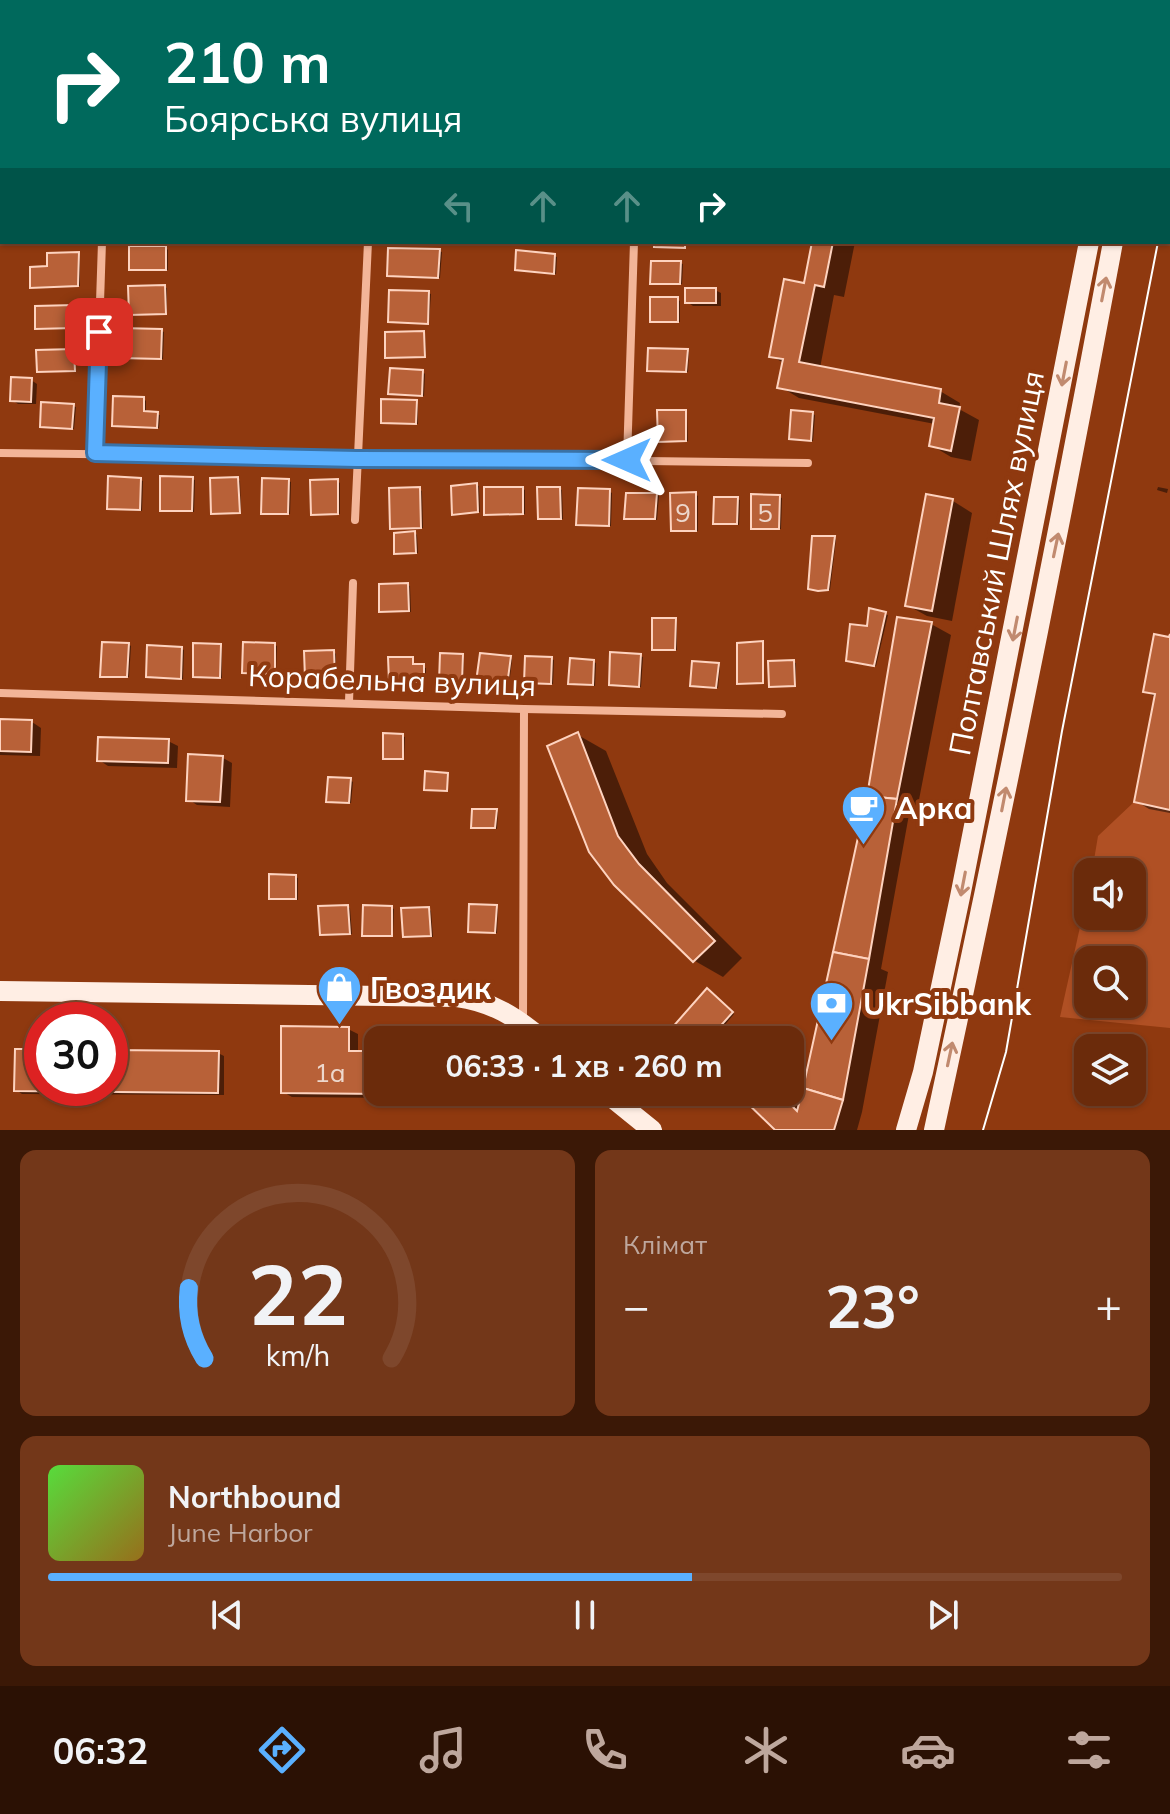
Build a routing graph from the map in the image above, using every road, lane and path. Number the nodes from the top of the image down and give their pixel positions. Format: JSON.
{"nodes":[{"id":1,"x":102,"y":244,"type":"edge"},
{"id":2,"x":368,"y":244,"type":"edge"},
{"id":3,"x":634,"y":244,"type":"edge"},
{"id":4,"x":1089,"y":244,"type":"edge"},
{"id":5,"x":1113,"y":244,"type":"edge"},
{"id":6,"x":0,"y":453,"type":"edge"},
{"id":7,"x":95,"y":453,"type":"junction"},
{"id":8,"x":357,"y":459,"type":"junction"},
{"id":9,"x":627,"y":460,"type":"junction"},
{"id":10,"x":808,"y":463,"type":"dead end"},
{"id":11,"x":355,"y":520,"type":"dead end"},
{"id":12,"x":353,"y":583,"type":"dead end"},
{"id":13,"x":0,"y":693,"type":"edge"},
{"id":14,"x":349,"y":702,"type":"junction"},
{"id":15,"x":524,"y":709,"type":"junction"},
{"id":16,"x":782,"y":714,"type":"dead end"},
{"id":17,"x":0,"y":991,"type":"edge"},
{"id":18,"x":523,"y":1023,"type":"junction"},
{"id":19,"x":527,"y":1026,"type":"edge"},
{"id":20,"x":622,"y":1106,"type":"edge"},
{"id":21,"x":652,"y":1130,"type":"edge"},
{"id":22,"x":906,"y":1130,"type":"edge"},
{"id":23,"x":934,"y":1130,"type":"edge"}],
"edges":[{"from":1,"to":7,"type":"street"},
{"from":2,"to":8,"type":"street"},
{"from":3,"to":9,"type":"street"},
{"from":4,"to":22,"type":"main road","name":"Полтавський Шлях вулиця","one_way":true},
{"from":23,"to":5,"type":"main road","name":"Полтавський Шлях вулиця","one_way":true},
{"from":6,"to":7,"type":"street"},
{"from":7,"to":8,"type":"street"},
{"from":8,"to":9,"type":"street"},
{"from":8,"to":11,"type":"street"},
{"from":9,"to":10,"type":"street"},
{"from":12,"to":14,"type":"street"},
{"from":13,"to":14,"type":"street","name":"Корабельна вулиця"},
{"from":14,"to":15,"type":"street","name":"Корабельна вулиця"},
{"from":15,"to":16,"type":"street","name":"Корабельна вулиця"},
{"from":15,"to":18,"type":"street"},
{"from":17,"to":18,"type":"main road"},
{"from":18,"to":19,"type":"main road"},
{"from":20,"to":21,"type":"main road"}]}
